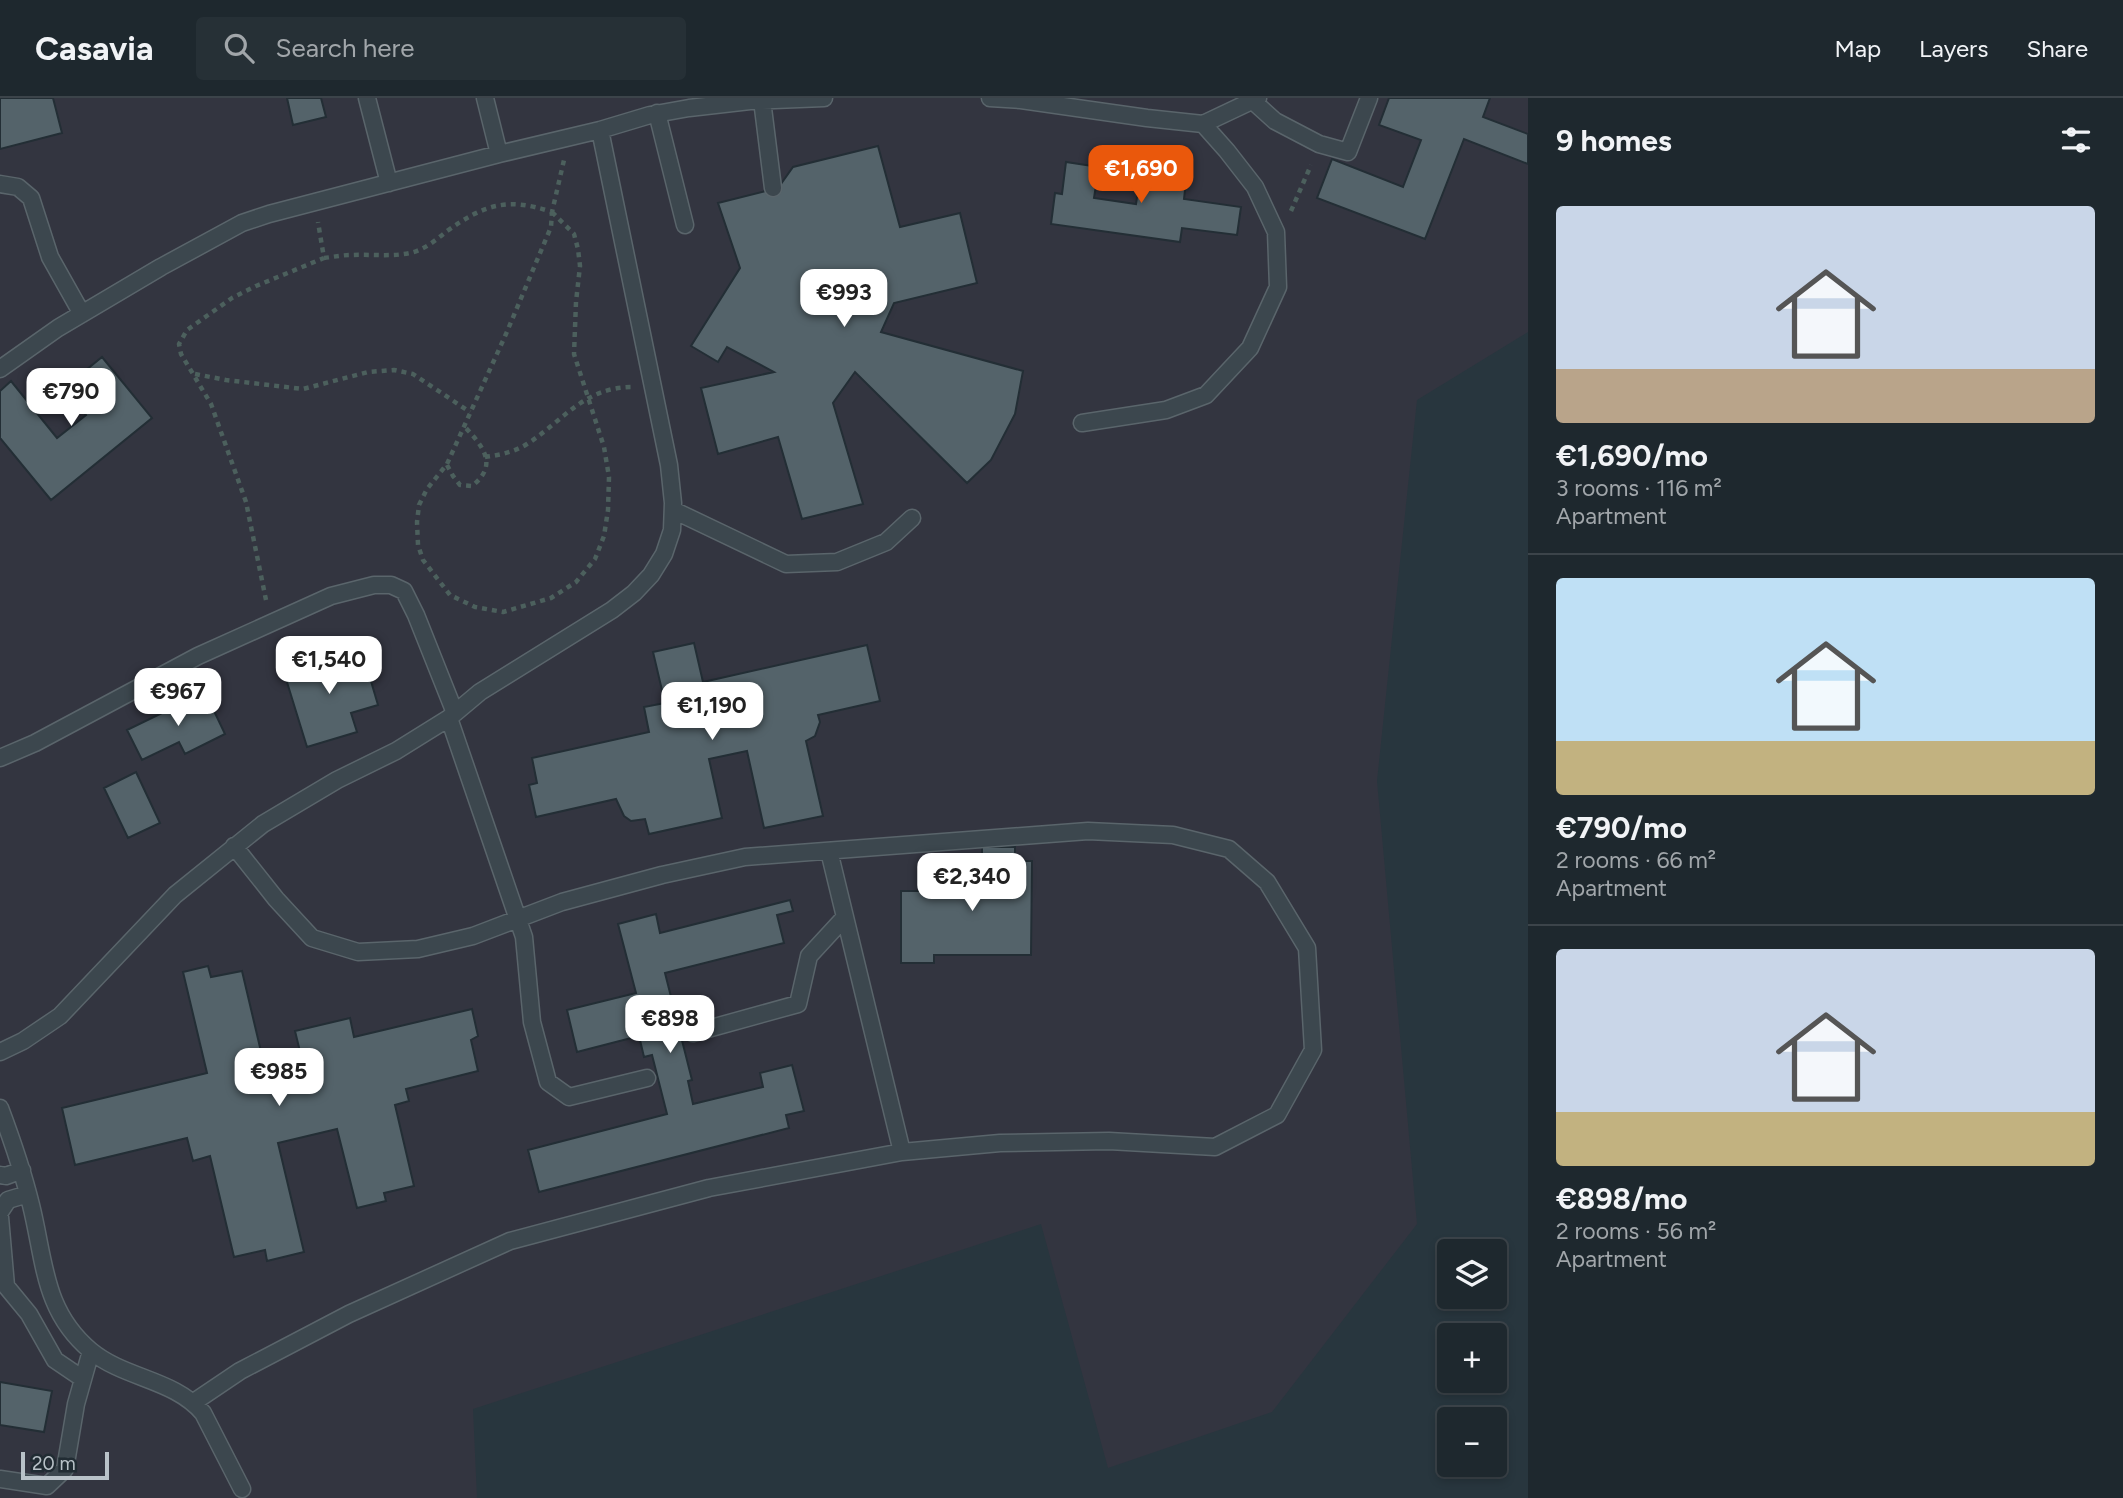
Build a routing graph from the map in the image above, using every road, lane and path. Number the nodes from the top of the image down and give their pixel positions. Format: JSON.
{"nodes":[{"id":1,"x":367,"y":98,"type":"edge"},
{"id":2,"x":485,"y":98,"type":"edge"},
{"id":3,"x":824,"y":98,"type":"edge"},
{"id":4,"x":990,"y":98,"type":"edge"},
{"id":5,"x":1369,"y":98,"type":"edge"},
{"id":6,"x":762,"y":100,"type":"junction"},
{"id":7,"x":1256,"y":100,"type":"edge"},
{"id":8,"x":689,"y":103,"type":"edge"},
{"id":9,"x":657,"y":113,"type":"junction"},
{"id":10,"x":1203,"y":124,"type":"junction"},
{"id":11,"x":600,"y":130,"type":"junction"},
{"id":12,"x":1319,"y":144,"type":"junction"},
{"id":13,"x":499,"y":154,"type":"junction"},
{"id":14,"x":565,"y":155,"type":"dead end"},
{"id":15,"x":389,"y":183,"type":"junction"},
{"id":16,"x":0,"y":184,"type":"edge"},
{"id":17,"x":773,"y":188,"type":"dead end"},
{"id":18,"x":552,"y":212,"type":"junction"},
{"id":19,"x":317,"y":218,"type":"dead end"},
{"id":20,"x":1272,"y":223,"type":"junction"},
{"id":21,"x":685,"y":225,"type":"dead end"},
{"id":22,"x":324,"y":258,"type":"junction"},
{"id":23,"x":82,"y":314,"type":"junction"},
{"id":24,"x":0,"y":369,"type":"edge"},
{"id":25,"x":194,"y":374,"type":"junction"},
{"id":26,"x":644,"y":387,"type":"dead end"},
{"id":27,"x":588,"y":398,"type":"junction"},
{"id":28,"x":470,"y":412,"type":"junction"},
{"id":29,"x":1082,"y":423,"type":"dead end"},
{"id":30,"x":464,"y":426,"type":"junction"},
{"id":31,"x":485,"y":457,"type":"junction"},
{"id":32,"x":447,"y":464,"type":"junction"},
{"id":33,"x":673,"y":510,"type":"junction"},
{"id":34,"x":912,"y":518,"type":"dead end"},
{"id":35,"x":272,"y":623,"type":"junction"},
{"id":36,"x":452,"y":715,"type":"junction"},
{"id":37,"x":0,"y":758,"type":"edge"},
{"id":38,"x":234,"y":846,"type":"junction"},
{"id":39,"x":829,"y":850,"type":"junction"},
{"id":40,"x":845,"y":917,"type":"junction"},
{"id":41,"x":517,"y":919,"type":"junction"},
{"id":42,"x":693,"y":1034,"type":"dead end"},
{"id":43,"x":0,"y":1052,"type":"edge"},
{"id":44,"x":647,"y":1078,"type":"dead end"},
{"id":45,"x":0,"y":1108,"type":"edge"},
{"id":46,"x":902,"y":1152,"type":"junction"},
{"id":47,"x":22,"y":1170,"type":"junction"},
{"id":48,"x":0,"y":1175,"type":"edge"},
{"id":49,"x":28,"y":1194,"type":"junction"},
{"id":50,"x":0,"y":1215,"type":"edge"},
{"id":51,"x":3,"y":1288,"type":"edge"},
{"id":52,"x":91,"y":1351,"type":"junction"},
{"id":53,"x":83,"y":1379,"type":"junction"},
{"id":54,"x":194,"y":1402,"type":"junction"},
{"id":55,"x":0,"y":1479,"type":"edge"},
{"id":56,"x":242,"y":1489,"type":"dead end"}],
"edges":[{"from":1,"to":15,"type":"lane"},
{"from":2,"to":13,"type":"lane"},
{"from":3,"to":6,"type":"lane"},
{"from":4,"to":10,"type":"lane"},
{"from":5,"to":12,"type":"lane"},
{"from":6,"to":8,"type":"lane"},
{"from":6,"to":17,"type":"lane"},
{"from":7,"to":10,"type":"lane"},
{"from":7,"to":12,"type":"lane"},
{"from":8,"to":9,"type":"lane"},
{"from":9,"to":11,"type":"lane"},
{"from":9,"to":21,"type":"lane"},
{"from":10,"to":20,"type":"lane"},
{"from":11,"to":13,"type":"lane"},
{"from":11,"to":33,"type":"lane"},
{"from":12,"to":20,"type":"path"},
{"from":13,"to":15,"type":"lane"},
{"from":14,"to":18,"type":"path"},
{"from":15,"to":23,"type":"lane"},
{"from":16,"to":23,"type":"lane"},
{"from":18,"to":22,"type":"path"},
{"from":18,"to":27,"type":"path"},
{"from":18,"to":28,"type":"path"},
{"from":19,"to":22,"type":"path"},
{"from":20,"to":29,"type":"lane"},
{"from":22,"to":25,"type":"path"},
{"from":23,"to":24,"type":"lane"},
{"from":25,"to":28,"type":"path"},
{"from":25,"to":35,"type":"path"},
{"from":26,"to":27,"type":"path"},
{"from":27,"to":31,"type":"path"},
{"from":27,"to":32,"type":"path"},
{"from":28,"to":30,"type":"path"},
{"from":30,"to":31,"type":"path"},
{"from":30,"to":32,"type":"path"},
{"from":31,"to":32,"type":"path"},
{"from":33,"to":34,"type":"lane"},
{"from":33,"to":36,"type":"lane"},
{"from":35,"to":36,"type":"lane"},
{"from":35,"to":37,"type":"lane"},
{"from":36,"to":38,"type":"lane"},
{"from":36,"to":41,"type":"lane"},
{"from":38,"to":41,"type":"lane"},
{"from":38,"to":43,"type":"lane"},
{"from":39,"to":40,"type":"lane"},
{"from":39,"to":41,"type":"lane"},
{"from":39,"to":46,"type":"lane"},
{"from":40,"to":42,"type":"lane"},
{"from":40,"to":46,"type":"lane"},
{"from":41,"to":44,"type":"lane"},
{"from":45,"to":47,"type":"lane"},
{"from":46,"to":54,"type":"lane"},
{"from":47,"to":48,"type":"lane"},
{"from":47,"to":49,"type":"lane"},
{"from":49,"to":50,"type":"lane"},
{"from":49,"to":52,"type":"lane"},
{"from":50,"to":51,"type":"lane"},
{"from":51,"to":53,"type":"lane"},
{"from":52,"to":53,"type":"lane"},
{"from":52,"to":54,"type":"lane"},
{"from":53,"to":55,"type":"lane"},
{"from":54,"to":56,"type":"lane"}]}
